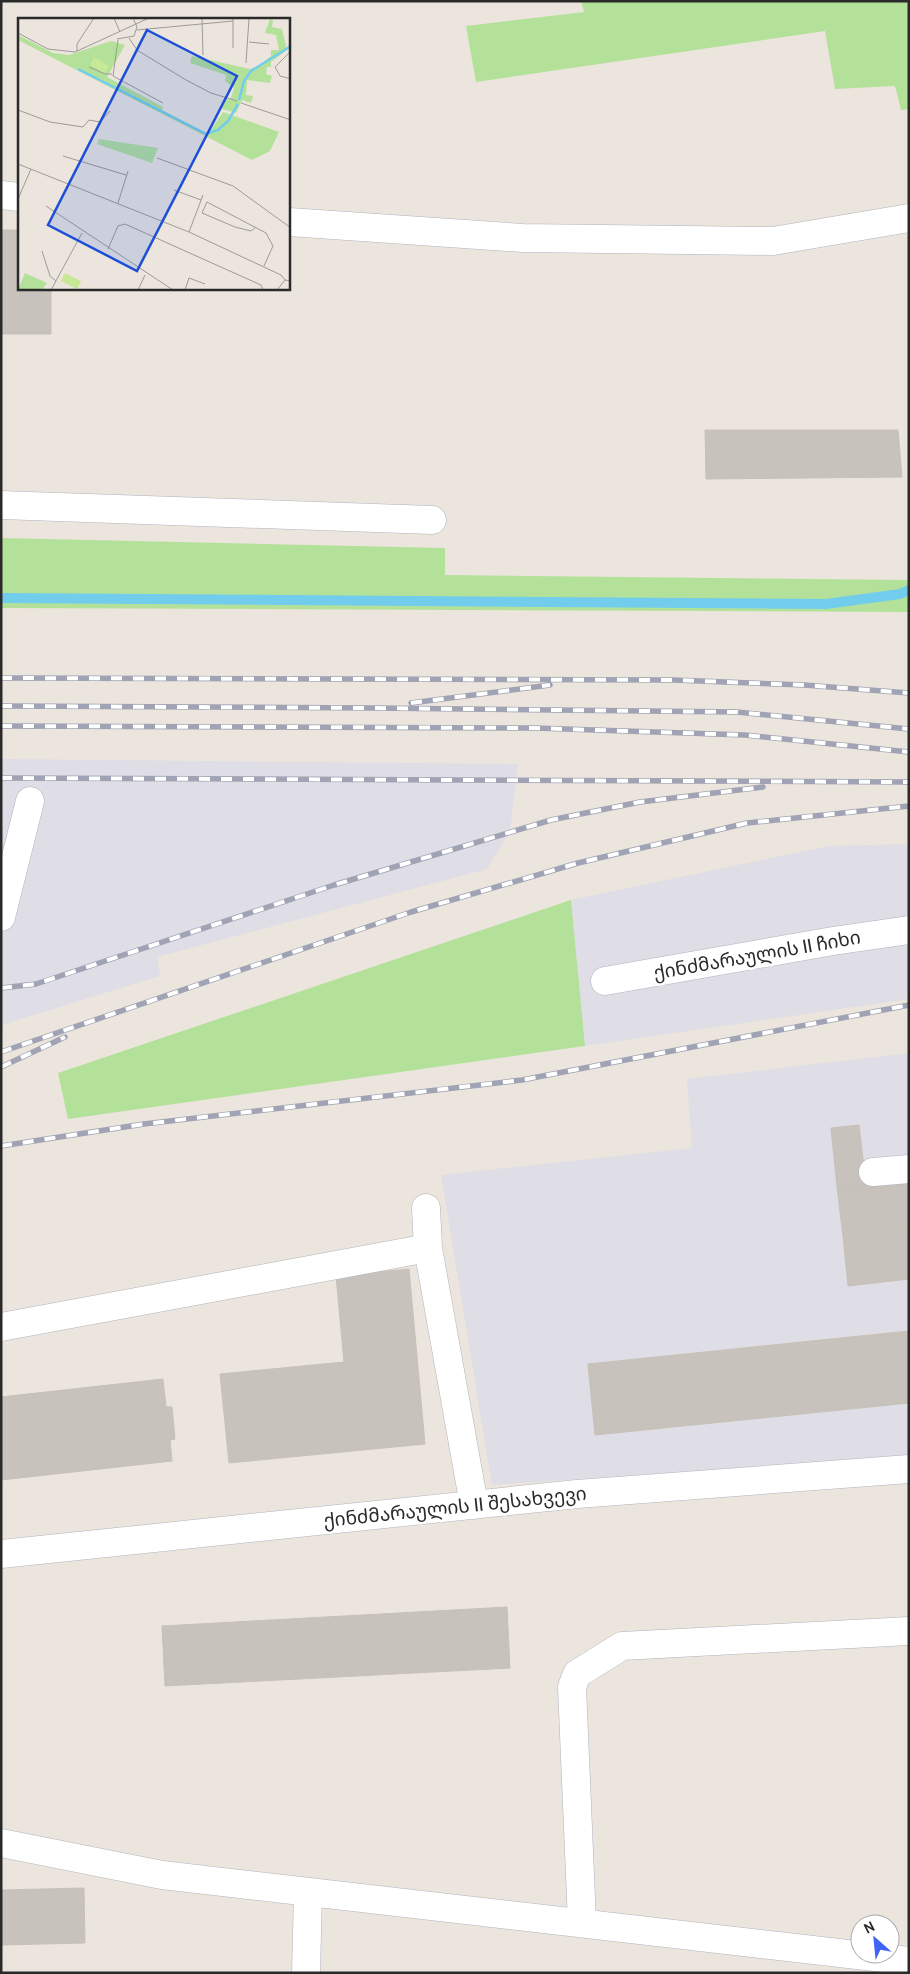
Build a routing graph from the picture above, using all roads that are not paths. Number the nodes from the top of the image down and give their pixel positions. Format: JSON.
{"nodes":[{"id":1,"x":1,"y":195,"type":"edge"},
{"id":2,"x":18,"y":197,"type":"edge"},
{"id":3,"x":909,"y":218,"type":"edge"},
{"id":4,"x":290,"y":222,"type":"edge"},
{"id":5,"x":1,"y":505,"type":"edge"},
{"id":6,"x":432,"y":520,"type":"dead end"},
{"id":7,"x":30,"y":801,"type":"dead end"},
{"id":8,"x":1,"y":917,"type":"edge"},
{"id":9,"x":909,"y":930,"type":"edge"},
{"id":10,"x":605,"y":981,"type":"dead end"},
{"id":11,"x":909,"y":1169,"type":"edge"},
{"id":12,"x":873,"y":1172,"type":"dead end"},
{"id":13,"x":426,"y":1208,"type":"dead end"},
{"id":14,"x":428,"y":1248,"type":"junction"},
{"id":15,"x":1,"y":1327,"type":"edge"},
{"id":16,"x":909,"y":1469,"type":"edge"},
{"id":17,"x":474,"y":1505,"type":"junction"},
{"id":18,"x":1,"y":1554,"type":"edge"},
{"id":19,"x":909,"y":1631,"type":"edge"},
{"id":20,"x":1,"y":1843,"type":"edge"},
{"id":21,"x":308,"y":1892,"type":"junction"},
{"id":22,"x":582,"y":1922,"type":"junction"},
{"id":23,"x":909,"y":1961,"type":"edge"},
{"id":24,"x":306,"y":1973,"type":"edge"}],
"edges":[{"from":1,"to":2,"type":"street"},
{"from":3,"to":4,"type":"street"},
{"from":5,"to":6,"type":"street"},
{"from":7,"to":8,"type":"street"},
{"from":9,"to":10,"type":"street","name":"ქინძმარაულის II ჩიხი"},
{"from":11,"to":12,"type":"street"},
{"from":13,"to":14,"type":"street"},
{"from":14,"to":15,"type":"street"},
{"from":14,"to":17,"type":"street"},
{"from":16,"to":17,"type":"street","name":"ქინძმარაულის II შესახვევი"},
{"from":17,"to":18,"type":"street","name":"ქინძმარაულის II შესახვევი"},
{"from":19,"to":22,"type":"street"},
{"from":20,"to":21,"type":"street"},
{"from":21,"to":22,"type":"street"},
{"from":21,"to":24,"type":"street"},
{"from":22,"to":23,"type":"street"}]}
